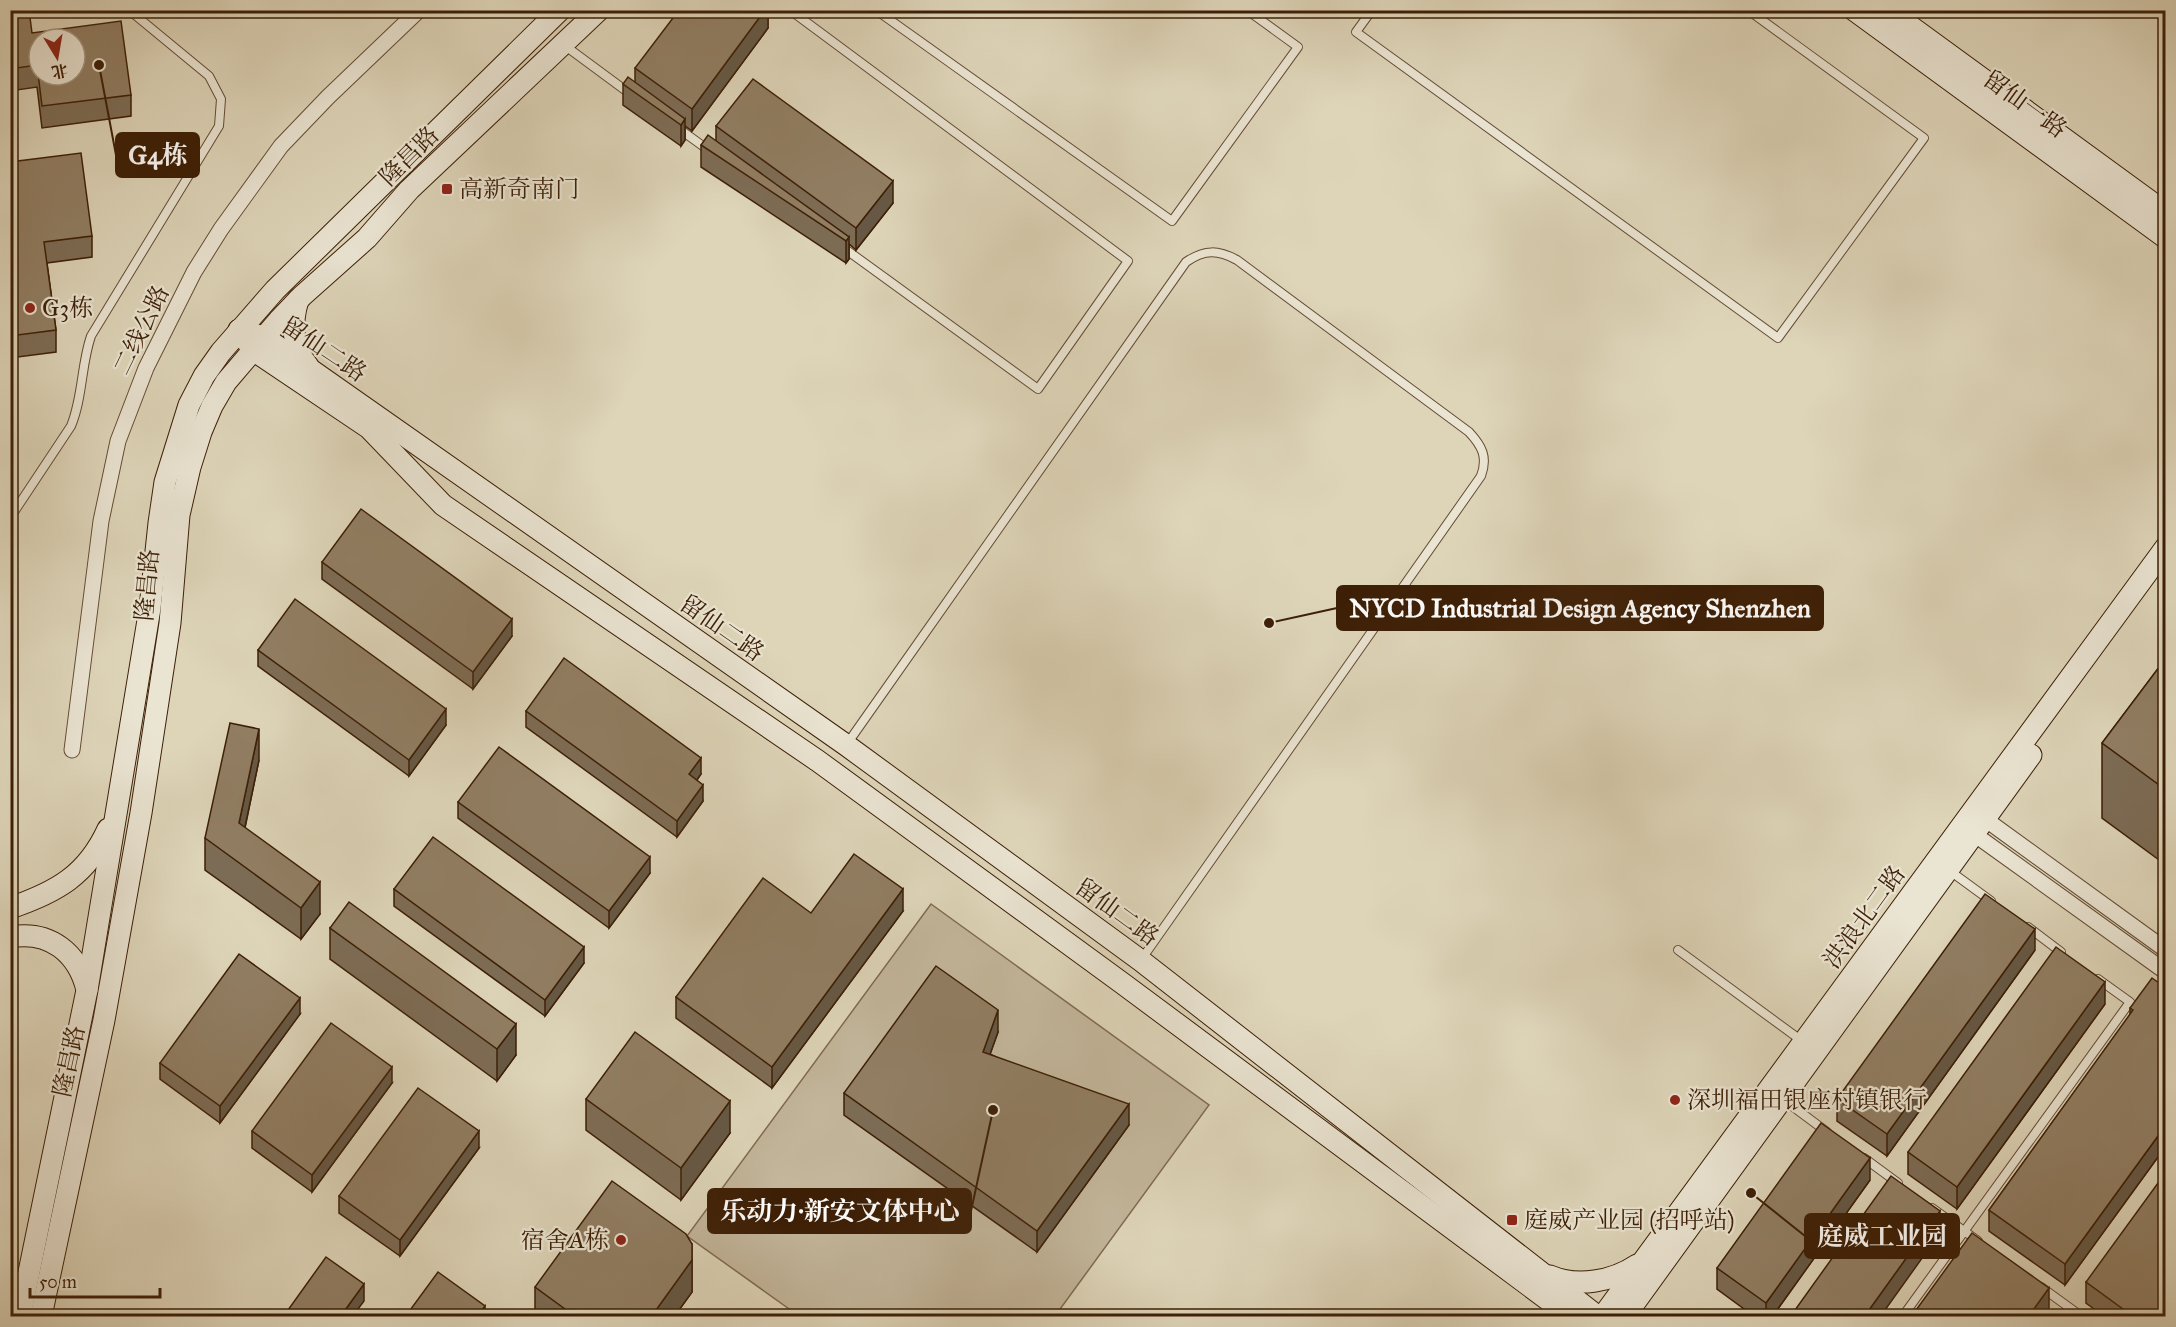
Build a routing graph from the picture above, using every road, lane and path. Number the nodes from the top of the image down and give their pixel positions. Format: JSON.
{"nodes":[{"id":1,"x":129,"y":10,"type":"edge"},
{"id":2,"x":419,"y":10,"type":"edge"},
{"id":3,"x":560,"y":10,"type":"edge"},
{"id":4,"x":599,"y":10,"type":"edge"},
{"id":5,"x":790,"y":10,"type":"edge"},
{"id":6,"x":876,"y":10,"type":"edge"},
{"id":7,"x":1247,"y":10,"type":"edge"},
{"id":8,"x":1372,"y":10,"type":"edge"},
{"id":9,"x":1748,"y":10,"type":"edge"},
{"id":10,"x":1854,"y":10,"type":"edge"},
{"id":11,"x":1888,"y":10,"type":"edge"},
{"id":12,"x":562,"y":44,"type":"junction"},
{"id":13,"x":640,"y":100,"type":"edge"},
{"id":14,"x":669,"y":122,"type":"edge"},
{"id":15,"x":718,"y":157,"type":"edge"},
{"id":16,"x":2166,"y":213,"type":"edge"},
{"id":17,"x":2166,"y":238,"type":"edge"},
{"id":18,"x":834,"y":241,"type":"edge"},
{"id":19,"x":298,"y":300,"type":"junction"},
{"id":20,"x":239,"y":330,"type":"junction"},
{"id":21,"x":259,"y":344,"type":"junction"},
{"id":22,"x":313,"y":371,"type":"junction"},
{"id":23,"x":455,"y":471,"type":"junction"},
{"id":24,"x":434,"y":495,"type":"junction"},
{"id":25,"x":10,"y":518,"type":"edge"},
{"id":26,"x":2166,"y":547,"type":"edge"},
{"id":27,"x":2166,"y":570,"type":"edge"},
{"id":28,"x":846,"y":745,"type":"junction"},
{"id":29,"x":72,"y":750,"type":"dead end"},
{"id":30,"x":117,"y":809,"type":"junction"},
{"id":31,"x":1975,"y":824,"type":"junction"},
{"id":32,"x":1948,"y":870,"type":"junction"},
{"id":33,"x":1996,"y":904,"type":"edge"},
{"id":34,"x":10,"y":908,"type":"edge"},
{"id":35,"x":2025,"y":925,"type":"edge"},
{"id":36,"x":12,"y":936,"type":"edge"},
{"id":37,"x":1678,"y":950,"type":"dead end"},
{"id":38,"x":2166,"y":950,"type":"edge"},
{"id":39,"x":1140,"y":960,"type":"junction"},
{"id":40,"x":2073,"y":960,"type":"edge"},
{"id":41,"x":2166,"y":972,"type":"edge"},
{"id":42,"x":2092,"y":974,"type":"edge"},
{"id":43,"x":87,"y":990,"type":"junction"},
{"id":44,"x":1804,"y":1042,"type":"junction"},
{"id":45,"x":1783,"y":1099,"type":"junction"},
{"id":46,"x":1830,"y":1134,"type":"edge"},
{"id":47,"x":1859,"y":1155,"type":"edge"},
{"id":48,"x":1907,"y":1190,"type":"edge"},
{"id":49,"x":1926,"y":1204,"type":"edge"},
{"id":50,"x":1964,"y":1232,"type":"junction"},
{"id":51,"x":1982,"y":1245,"type":"edge"},
{"id":52,"x":1643,"y":1262,"type":"junction"},
{"id":53,"x":1532,"y":1277,"type":"junction"},
{"id":54,"x":2036,"y":1284,"type":"edge"},
{"id":55,"x":20,"y":1317,"type":"edge"},
{"id":56,"x":41,"y":1317,"type":"edge"},
{"id":57,"x":1547,"y":1317,"type":"edge"},
{"id":58,"x":1570,"y":1317,"type":"edge"},
{"id":59,"x":1597,"y":1317,"type":"edge"},
{"id":60,"x":1603,"y":1317,"type":"edge"},
{"id":61,"x":1625,"y":1317,"type":"edge"},
{"id":62,"x":1903,"y":1317,"type":"edge"},
{"id":63,"x":2080,"y":1317,"type":"edge"}],
"edges":[{"from":1,"to":25,"type":"lane"},
{"from":2,"to":29,"type":"street","name":"二线公路"},
{"from":3,"to":20,"type":"street","name":"隆昌路"},
{"from":4,"to":12,"type":"street","name":"隆昌路"},
{"from":5,"to":18,"type":"lane"},
{"from":6,"to":7,"type":"lane"},
{"from":8,"to":9,"type":"lane"},
{"from":10,"to":17,"type":"street","name":"留仙一路"},
{"from":11,"to":16,"type":"street","name":"留仙一路"},
{"from":12,"to":13,"type":"lane"},
{"from":12,"to":19,"type":"street","name":"隆昌路"},
{"from":14,"to":15,"type":"lane"},
{"from":19,"to":21,"type":"street","name":"隆昌路"},
{"from":19,"to":22,"type":"street"},
{"from":20,"to":21,"type":"street","name":"留仙二路"},
{"from":20,"to":30,"type":"street","name":"隆昌路"},
{"from":21,"to":22,"type":"street","name":"留仙二路"},
{"from":21,"to":24,"type":"street","name":"留仙二路"},
{"from":21,"to":56,"type":"street","name":"隆昌路"},
{"from":22,"to":23,"type":"street","name":"留仙二路"},
{"from":23,"to":24,"type":"street"},
{"from":23,"to":28,"type":"street","name":"留仙二路"},
{"from":24,"to":53,"type":"street","name":"留仙二路"},
{"from":26,"to":31,"type":"street","name":"洪浪北二路"},
{"from":27,"to":31,"type":"street","name":"洪浪北二路"},
{"from":28,"to":39,"type":"street","name":"留仙二路"},
{"from":28,"to":39,"type":"lane"},
{"from":30,"to":34,"type":"street"},
{"from":30,"to":43,"type":"street","name":"隆昌路"},
{"from":31,"to":32,"type":"street","name":"洪浪北二路"},
{"from":31,"to":38,"type":"street"},
{"from":31,"to":41,"type":"street"},
{"from":31,"to":44,"type":"street","name":"洪浪北二路"},
{"from":32,"to":33,"type":"lane"},
{"from":32,"to":45,"type":"street","name":"洪浪北二路"},
{"from":35,"to":40,"type":"lane"},
{"from":36,"to":43,"type":"street"},
{"from":37,"to":44,"type":"lane"},
{"from":39,"to":53,"type":"street","name":"留仙二路"},
{"from":42,"to":50,"type":"lane"},
{"from":43,"to":55,"type":"street","name":"隆昌路"},
{"from":44,"to":52,"type":"street","name":"洪浪北二路"},
{"from":45,"to":46,"type":"lane"},
{"from":45,"to":61,"type":"street","name":"洪浪北二路"},
{"from":47,"to":48,"type":"lane"},
{"from":49,"to":50,"type":"lane"},
{"from":50,"to":51,"type":"lane"},
{"from":50,"to":62,"type":"lane"},
{"from":52,"to":53,"type":"street"},
{"from":52,"to":60,"type":"street","name":"洪浪北二路"},
{"from":53,"to":57,"type":"street"},
{"from":53,"to":58,"type":"street","name":"留仙二路"},
{"from":53,"to":59,"type":"street","name":"留仙二路"},
{"from":54,"to":63,"type":"lane"}]}
